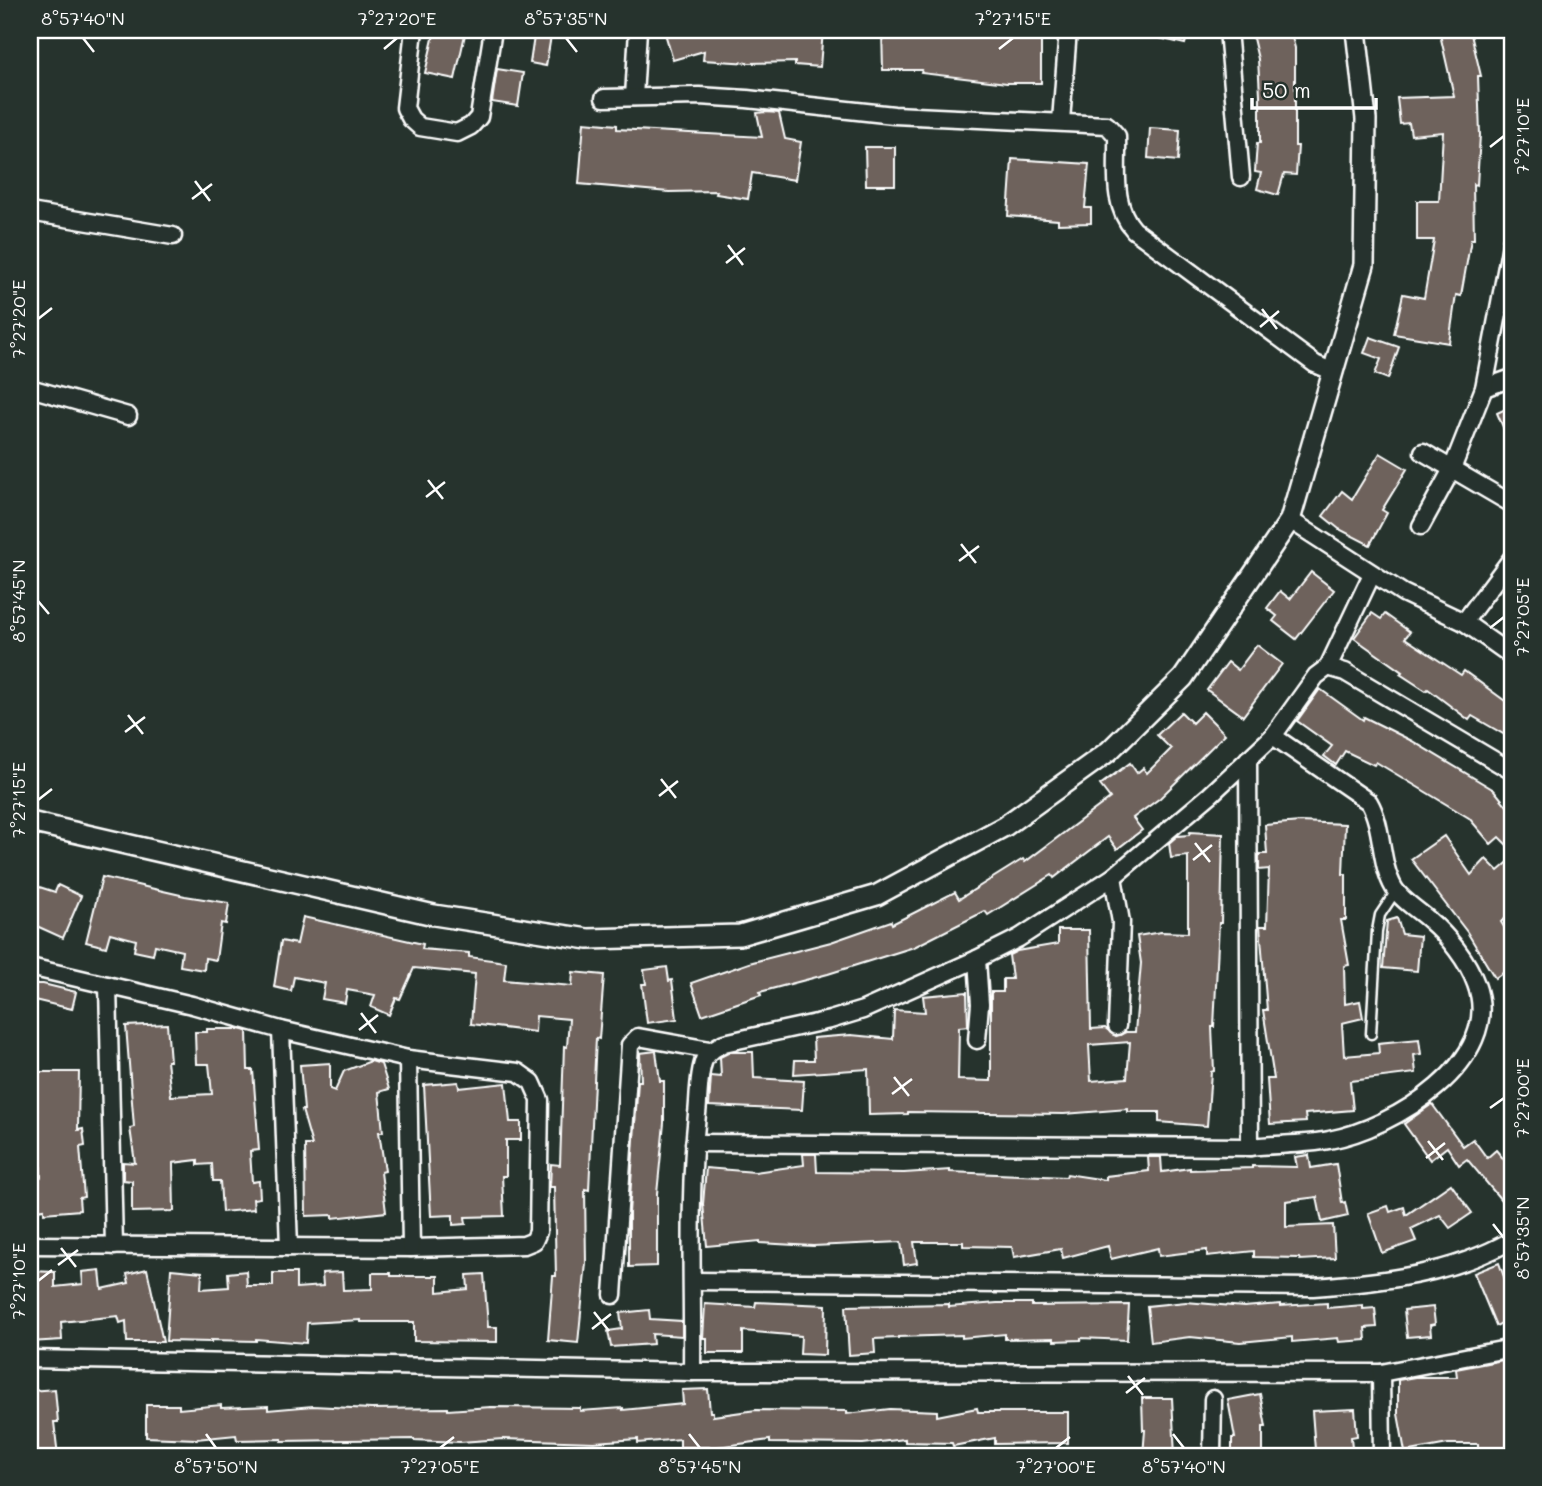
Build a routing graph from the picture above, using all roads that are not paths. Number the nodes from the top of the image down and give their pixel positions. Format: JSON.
{"nodes":[{"id":1,"x":414,"y":30,"type":"edge"},
{"id":2,"x":494,"y":30,"type":"edge"},
{"id":3,"x":638,"y":30,"type":"edge"},
{"id":4,"x":1068,"y":30,"type":"edge"},
{"id":5,"x":1228,"y":30,"type":"edge"},
{"id":6,"x":1356,"y":30,"type":"edge"},
{"id":7,"x":634,"y":97,"type":"junction"},
{"id":8,"x":604,"y":98,"type":"dead end"},
{"id":9,"x":1061,"y":121,"type":"junction"},
{"id":10,"x":1241,"y":177,"type":"dead end"},
{"id":11,"x":30,"y":212,"type":"edge"},
{"id":12,"x":173,"y":236,"type":"dead end"},
{"id":13,"x":1512,"y":239,"type":"edge"},
{"id":14,"x":1334,"y":372,"type":"junction"},
{"id":15,"x":1512,"y":378,"type":"edge"},
{"id":16,"x":30,"y":388,"type":"edge"},
{"id":17,"x":1484,"y":388,"type":"junction"},
{"id":18,"x":128,"y":416,"type":"dead end"},
{"id":19,"x":1423,"y":452,"type":"dead end"},
{"id":20,"x":1452,"y":470,"type":"junction"},
{"id":21,"x":1512,"y":504,"type":"edge"},
{"id":22,"x":1290,"y":520,"type":"junction"},
{"id":23,"x":1421,"y":526,"type":"dead end"},
{"id":24,"x":1512,"y":558,"type":"edge"},
{"id":25,"x":1372,"y":574,"type":"junction"},
{"id":26,"x":1464,"y":622,"type":"junction"},
{"id":27,"x":1512,"y":656,"type":"edge"},
{"id":28,"x":1328,"y":667,"type":"junction"},
{"id":29,"x":1273,"y":736,"type":"junction"},
{"id":30,"x":1248,"y":759,"type":"junction"},
{"id":31,"x":1512,"y":771,"type":"edge"},
{"id":32,"x":30,"y":822,"type":"edge"},
{"id":33,"x":1114,"y":877,"type":"junction"},
{"id":34,"x":1396,"y":891,"type":"junction"},
{"id":35,"x":977,"y":959,"type":"junction"},
{"id":36,"x":30,"y":967,"type":"edge"},
{"id":37,"x":108,"y":985,"type":"junction"},
{"id":38,"x":1117,"y":1026,"type":"dead end"},
{"id":39,"x":281,"y":1030,"type":"junction"},
{"id":40,"x":1371,"y":1034,"type":"dead end"},
{"id":41,"x":977,"y":1040,"type":"dead end"},
{"id":42,"x":710,"y":1050,"type":"junction"},
{"id":43,"x":408,"y":1059,"type":"junction"},
{"id":44,"x":694,"y":1143,"type":"junction"},
{"id":45,"x":1250,"y":1147,"type":"junction"},
{"id":46,"x":1512,"y":1240,"type":"edge"},
{"id":47,"x":30,"y":1245,"type":"edge"},
{"id":48,"x":114,"y":1246,"type":"junction"},
{"id":49,"x":289,"y":1247,"type":"junction"},
{"id":50,"x":411,"y":1248,"type":"junction"},
{"id":51,"x":693,"y":1281,"type":"junction"},
{"id":52,"x":613,"y":1295,"type":"dead end"},
{"id":53,"x":1512,"y":1348,"type":"edge"},
{"id":54,"x":30,"y":1359,"type":"edge"},
{"id":55,"x":692,"y":1373,"type":"junction"},
{"id":56,"x":1381,"y":1373,"type":"junction"},
{"id":57,"x":1213,"y":1399,"type":"dead end"},
{"id":58,"x":1212,"y":1456,"type":"edge"},
{"id":59,"x":1382,"y":1456,"type":"edge"}],
"edges":[{"from":1,"to":2,"type":"street"},
{"from":3,"to":7,"type":"street"},
{"from":4,"to":9,"type":"street"},
{"from":5,"to":10,"type":"street"},
{"from":6,"to":14,"type":"street"},
{"from":7,"to":8,"type":"street"},
{"from":7,"to":9,"type":"street"},
{"from":9,"to":14,"type":"street"},
{"from":11,"to":12,"type":"street"},
{"from":13,"to":17,"type":"street"},
{"from":14,"to":22,"type":"street"},
{"from":15,"to":17,"type":"street"},
{"from":16,"to":18,"type":"street"},
{"from":17,"to":20,"type":"street"},
{"from":19,"to":20,"type":"street"},
{"from":20,"to":21,"type":"street"},
{"from":20,"to":23,"type":"street"},
{"from":22,"to":25,"type":"street"},
{"from":22,"to":32,"type":"street"},
{"from":24,"to":26,"type":"street"},
{"from":25,"to":26,"type":"street"},
{"from":25,"to":28,"type":"street"},
{"from":26,"to":27,"type":"street"},
{"from":28,"to":29,"type":"street"},
{"from":28,"to":31,"type":"street"},
{"from":29,"to":30,"type":"street"},
{"from":29,"to":34,"type":"street"},
{"from":30,"to":33,"type":"street"},
{"from":30,"to":45,"type":"street"},
{"from":33,"to":35,"type":"street"},
{"from":33,"to":38,"type":"street"},
{"from":34,"to":40,"type":"lane"},
{"from":34,"to":45,"type":"street"},
{"from":35,"to":41,"type":"street"},
{"from":35,"to":42,"type":"street"},
{"from":36,"to":37,"type":"street"},
{"from":37,"to":39,"type":"street"},
{"from":37,"to":48,"type":"street"},
{"from":39,"to":43,"type":"street"},
{"from":39,"to":49,"type":"street"},
{"from":42,"to":44,"type":"street"},
{"from":42,"to":52,"type":"street"},
{"from":43,"to":50,"type":"street"},
{"from":43,"to":50,"type":"street"},
{"from":44,"to":45,"type":"street"},
{"from":44,"to":51,"type":"street"},
{"from":46,"to":51,"type":"street"},
{"from":47,"to":48,"type":"street"},
{"from":48,"to":49,"type":"street"},
{"from":49,"to":50,"type":"street"},
{"from":51,"to":55,"type":"street"},
{"from":53,"to":56,"type":"street"},
{"from":54,"to":55,"type":"street"},
{"from":55,"to":56,"type":"street"},
{"from":56,"to":59,"type":"street"},
{"from":57,"to":58,"type":"street"}]}
